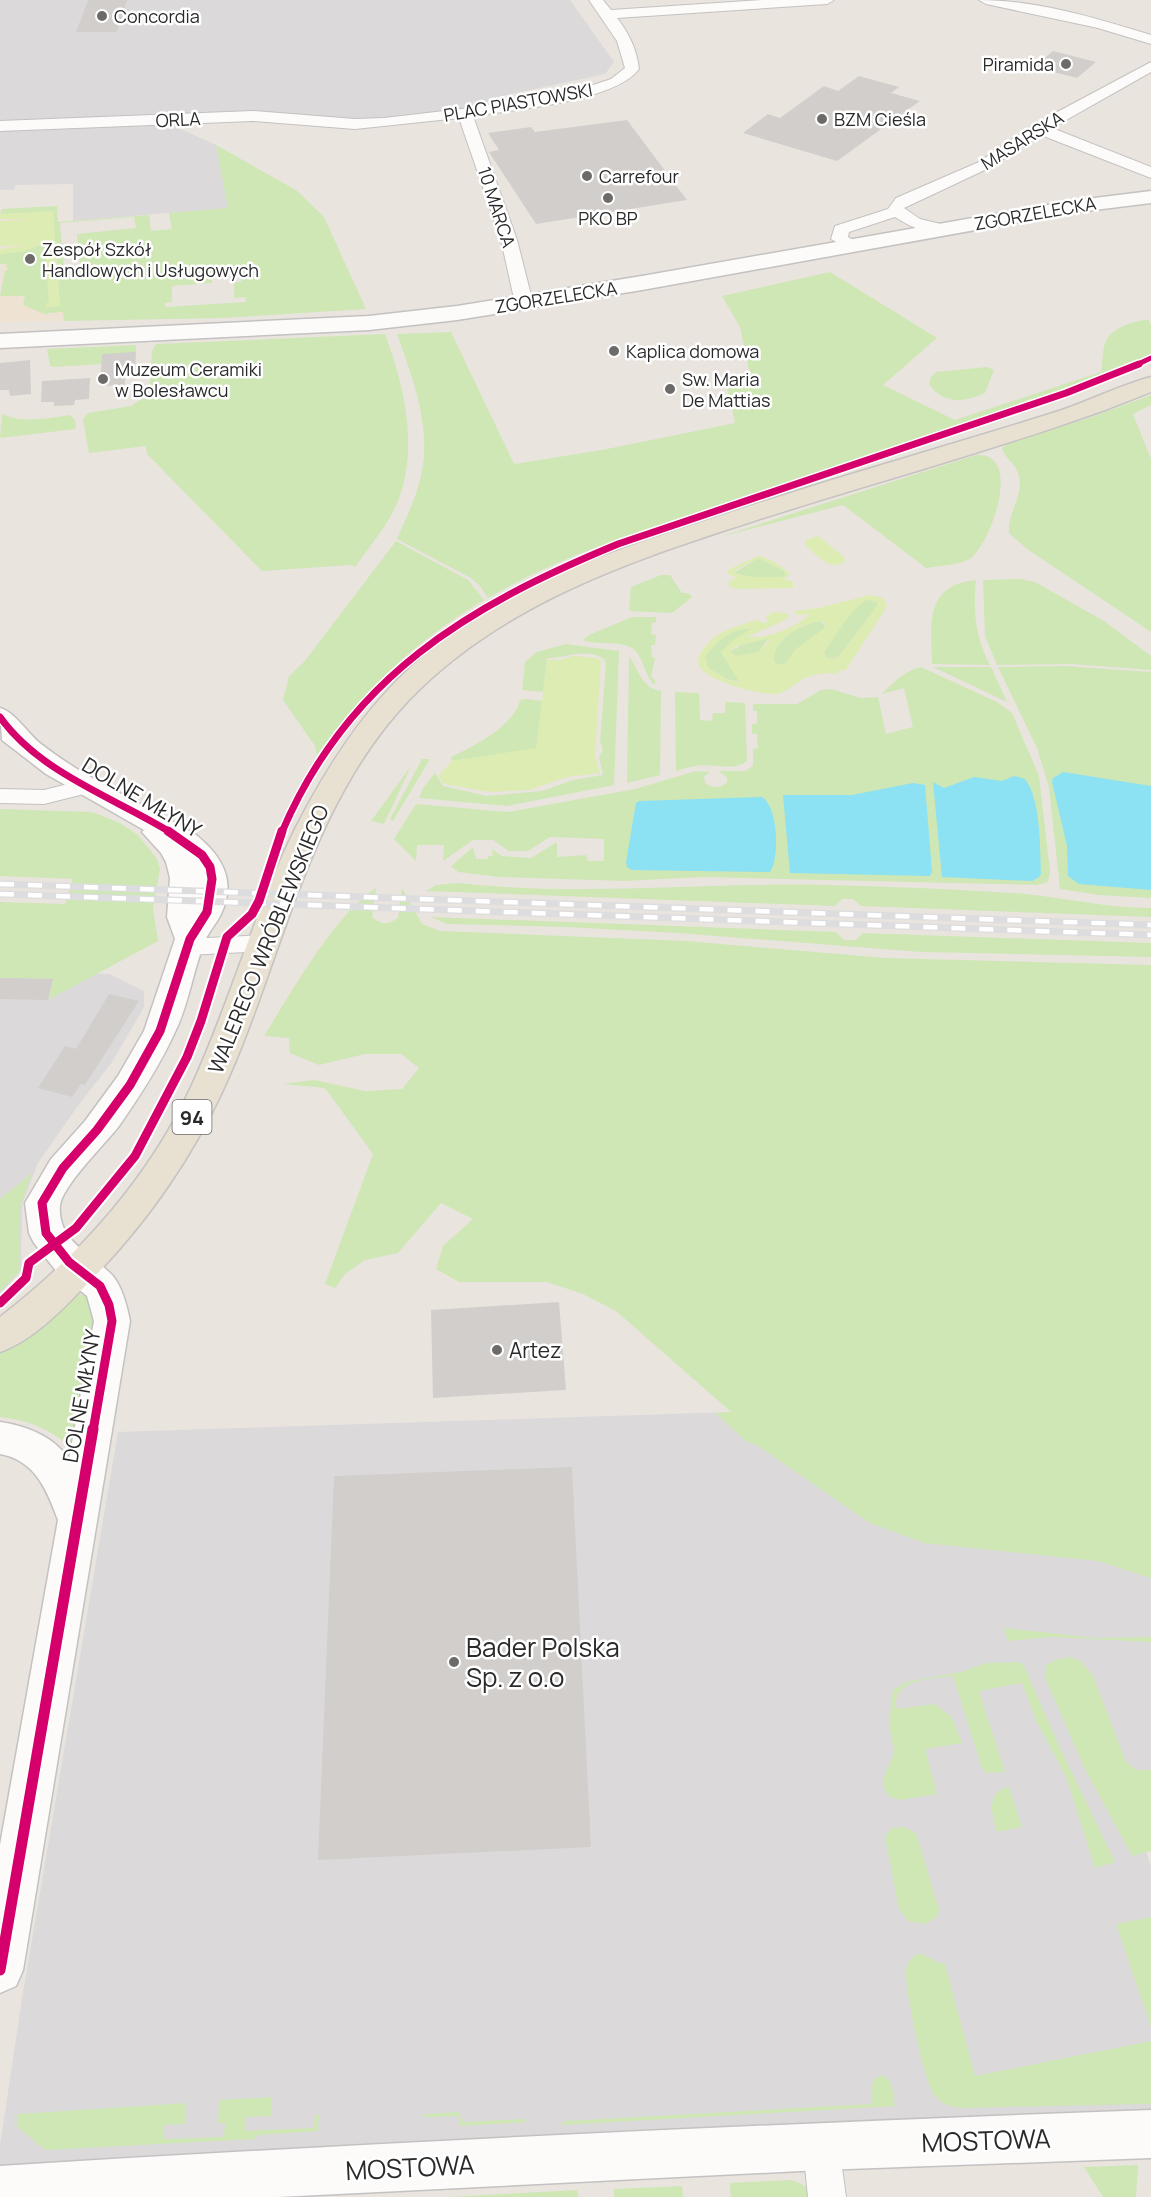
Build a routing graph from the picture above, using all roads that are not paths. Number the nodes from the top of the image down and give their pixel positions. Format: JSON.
{"nodes":[{"id":1,"x":596,"y":0,"type":"edge"},
{"id":2,"x":825,"y":0,"type":"edge"},
{"id":3,"x":986,"y":0,"type":"edge"},
{"id":4,"x":1055,"y":0,"type":"edge"},
{"id":5,"x":677,"y":4,"type":"edge"},
{"id":6,"x":1033,"y":10,"type":"junction"},
{"id":7,"x":608,"y":14,"type":"junction"},
{"id":8,"x":1151,"y":40,"type":"edge"},
{"id":9,"x":1151,"y":66,"type":"edge"},
{"id":10,"x":464,"y":112,"type":"junction"},
{"id":11,"x":355,"y":124,"type":"joint"},
{"id":12,"x":0,"y":126,"type":"edge"},
{"id":13,"x":1038,"y":128,"type":"junction"},
{"id":14,"x":1151,"y":172,"type":"edge"},
{"id":15,"x":1151,"y":190,"type":"edge"},
{"id":16,"x":1151,"y":197,"type":"edge"},
{"id":17,"x":1106,"y":200,"type":"junction"},
{"id":18,"x":897,"y":212,"type":"junction"},
{"id":19,"x":943,"y":229,"type":"junction"},
{"id":20,"x":851,"y":244,"type":"junction"},
{"id":21,"x":524,"y":303,"type":"junction"},
{"id":22,"x":0,"y":341,"type":"edge"},
{"id":23,"x":1151,"y":384,"type":"edge"},
{"id":24,"x":0,"y":717,"type":"edge"},
{"id":25,"x":88,"y":786,"type":"junction"},
{"id":26,"x":0,"y":796,"type":"edge"},
{"id":27,"x":189,"y":943,"type":"junction"},
{"id":28,"x":264,"y":943,"type":"junction"},
{"id":29,"x":81,"y":1269,"type":"junction"},
{"id":30,"x":0,"y":1337,"type":"edge"},
{"id":31,"x":0,"y":1438,"type":"edge"},
{"id":32,"x":77,"y":1520,"type":"junction"},
{"id":33,"x":0,"y":1970,"type":"edge"},
{"id":34,"x":1140,"y":2135,"type":"edge"},
{"id":35,"x":820,"y":2146,"type":"junction"},
{"id":36,"x":0,"y":2190,"type":"edge"},
{"id":37,"x":827,"y":2197,"type":"edge"}],
"edges":[{"from":1,"to":7,"type":"street","name":"PLAC PIASTOWSKI"},
{"from":2,"to":5,"type":"street"},
{"from":3,"to":6,"type":"street"},
{"from":4,"to":6,"type":"street"},
{"from":5,"to":7,"type":"street"},
{"from":6,"to":8,"type":"street"},
{"from":7,"to":10,"type":"street","name":"PLAC PIASTOWSKI"},
{"from":9,"to":13,"type":"street","name":"MASARSKA"},
{"from":10,"to":11,"type":"street","name":"PLAC PIASTOWSKI"},
{"from":10,"to":21,"type":"street","name":"10 MARCA"},
{"from":11,"to":12,"type":"street","name":"ORLA"},
{"from":13,"to":14,"type":"street"},
{"from":13,"to":18,"type":"street","name":"MASARSKA"},
{"from":15,"to":17,"type":"street","name":"ZGORZELECKA"},
{"from":16,"to":17,"type":"street","name":"ZGORZELECKA"},
{"from":17,"to":19,"type":"street","name":"ZGORZELECKA"},
{"from":18,"to":19,"type":"street"},
{"from":18,"to":20,"type":"street","name":"MASARSKA"},
{"from":19,"to":20,"type":"street","name":"ZGORZELECKA"},
{"from":20,"to":21,"type":"street","name":"ZGORZELECKA"},
{"from":21,"to":22,"type":"street","name":"ZGORZELECKA"},
{"from":23,"to":28,"type":"main road","name":"WALEREGO WRÓBLEWSKIEGO","number":"94"},
{"from":24,"to":25,"type":"street","name":"DOLNE MŁYNY"},
{"from":25,"to":26,"type":"street"},
{"from":25,"to":27,"type":"street","name":"DOLNE MŁYNY"},
{"from":27,"to":28,"type":"street"},
{"from":27,"to":29,"type":"street","name":"DOLNE MŁYNY"},
{"from":28,"to":29,"type":"main road","name":"WALEREGO WRÓBLEWSKIEGO","number":"94"},
{"from":29,"to":30,"type":"main road","name":"WALEREGO WRÓBLEWSKIEGO","number":"94"},
{"from":29,"to":32,"type":"street","name":"DOLNE MŁYNY"},
{"from":31,"to":32,"type":"street"},
{"from":32,"to":33,"type":"street","name":"DOLNE MŁYNY"},
{"from":34,"to":35,"type":"street","name":"MOSTOWA"},
{"from":35,"to":36,"type":"street","name":"MOSTOWA"},
{"from":35,"to":37,"type":"street"}]}
